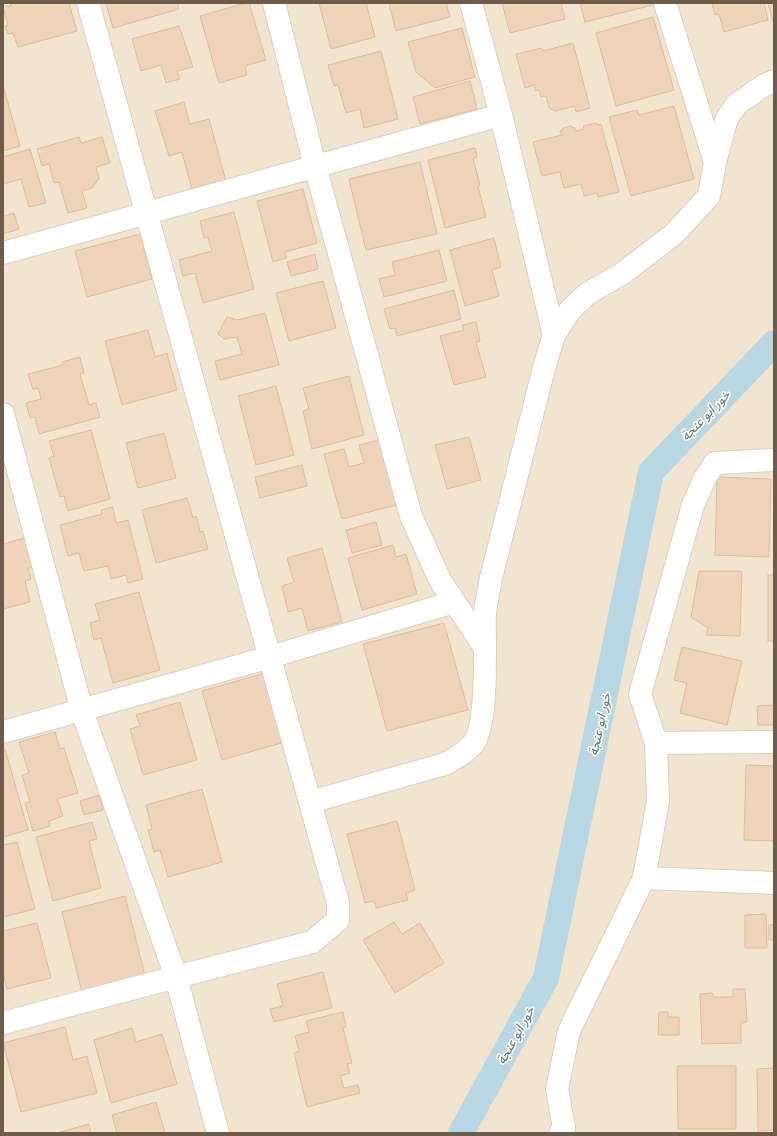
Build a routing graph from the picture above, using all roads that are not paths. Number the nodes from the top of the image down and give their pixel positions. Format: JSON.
{"nodes":[{"id":1,"x":88,"y":3,"type":"edge"},
{"id":2,"x":274,"y":3,"type":"edge"},
{"id":3,"x":471,"y":3,"type":"edge"},
{"id":4,"x":665,"y":3,"type":"edge"},
{"id":5,"x":774,"y":81,"type":"edge"},
{"id":6,"x":501,"y":115,"type":"junction"},
{"id":7,"x":715,"y":162,"type":"junction"},
{"id":8,"x":315,"y":166,"type":"junction"},
{"id":9,"x":147,"y":213,"type":"junction"},
{"id":10,"x":3,"y":253,"type":"edge"},
{"id":11,"x":554,"y":335,"type":"junction"},
{"id":12,"x":3,"y":414,"type":"edge"},
{"id":13,"x":774,"y":460,"type":"edge"},
{"id":14,"x":454,"y":602,"type":"junction"},
{"id":15,"x":485,"y":648,"type":"junction"},
{"id":16,"x":270,"y":657,"type":"junction"},
{"id":17,"x":82,"y":710,"type":"junction"},
{"id":18,"x":3,"y":732,"type":"edge"},
{"id":19,"x":774,"y":742,"type":"edge"},
{"id":20,"x":656,"y":743,"type":"junction"},
{"id":21,"x":310,"y":802,"type":"junction"},
{"id":22,"x":644,"y":878,"type":"junction"},
{"id":23,"x":774,"y":883,"type":"edge"},
{"id":24,"x":176,"y":977,"type":"junction"},
{"id":25,"x":3,"y":1023,"type":"edge"},
{"id":26,"x":564,"y":1131,"type":"edge"},
{"id":27,"x":218,"y":1133,"type":"edge"}],
"edges":[{"from":1,"to":9,"type":"street"},
{"from":2,"to":8,"type":"street"},
{"from":3,"to":6,"type":"street"},
{"from":4,"to":7,"type":"street"},
{"from":5,"to":7,"type":"street"},
{"from":6,"to":8,"type":"street"},
{"from":6,"to":11,"type":"street"},
{"from":7,"to":11,"type":"street"},
{"from":8,"to":9,"type":"street"},
{"from":8,"to":14,"type":"street"},
{"from":9,"to":10,"type":"street"},
{"from":9,"to":16,"type":"street"},
{"from":11,"to":15,"type":"street"},
{"from":12,"to":17,"type":"street"},
{"from":13,"to":20,"type":"street"},
{"from":14,"to":15,"type":"street"},
{"from":14,"to":16,"type":"street"},
{"from":15,"to":21,"type":"street"},
{"from":16,"to":17,"type":"street"},
{"from":16,"to":21,"type":"street"},
{"from":17,"to":18,"type":"street"},
{"from":17,"to":24,"type":"street"},
{"from":19,"to":20,"type":"street"},
{"from":20,"to":22,"type":"street"},
{"from":21,"to":24,"type":"street"},
{"from":22,"to":23,"type":"street"},
{"from":22,"to":26,"type":"street"},
{"from":24,"to":25,"type":"street"},
{"from":24,"to":27,"type":"street"}]}
